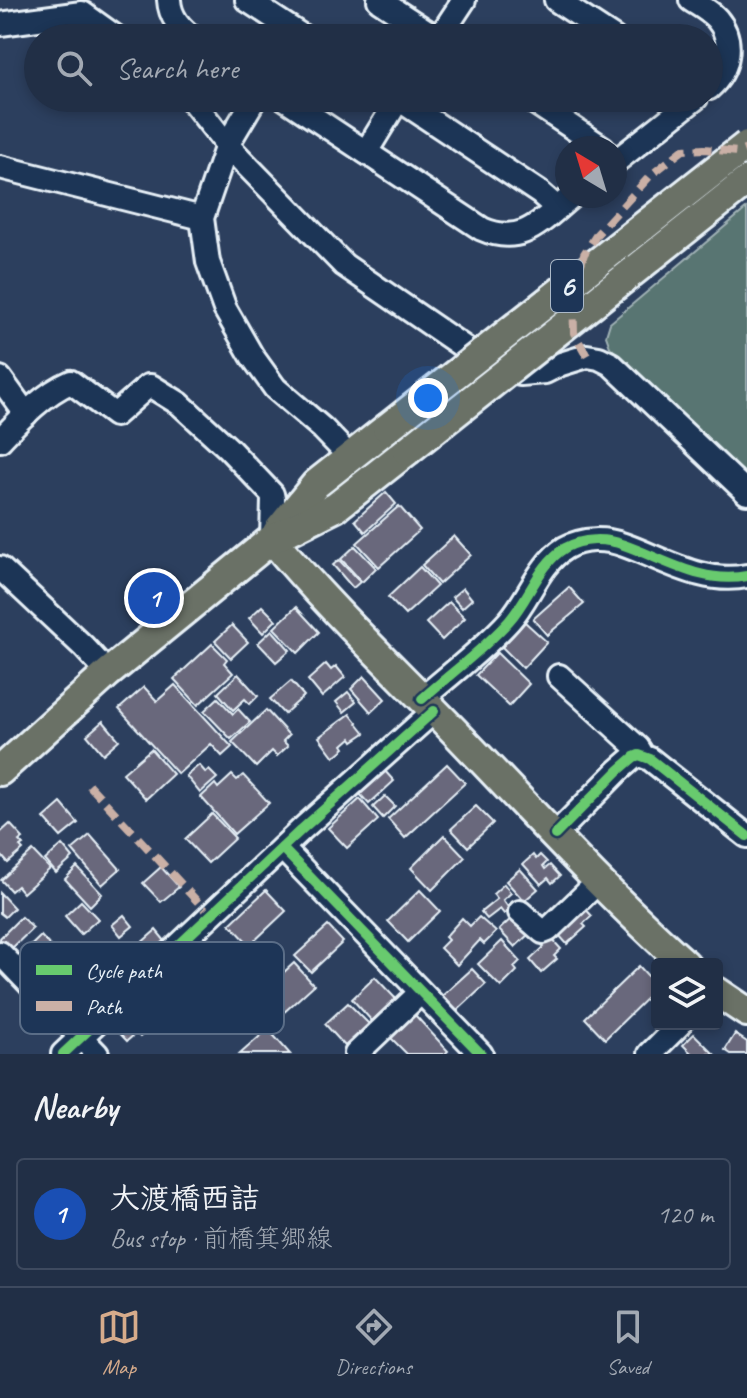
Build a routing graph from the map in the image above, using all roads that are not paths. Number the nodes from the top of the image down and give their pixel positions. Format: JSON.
{"nodes":[{"id":1,"x":169,"y":0,"type":"edge"},
{"id":2,"x":247,"y":0,"type":"edge"},
{"id":3,"x":379,"y":0,"type":"edge"},
{"id":4,"x":464,"y":0,"type":"edge"},
{"id":5,"x":556,"y":0,"type":"edge"},
{"id":6,"x":691,"y":0,"type":"edge"},
{"id":7,"x":85,"y":7,"type":"edge"},
{"id":8,"x":0,"y":24,"type":"edge"},
{"id":9,"x":103,"y":24,"type":"edge"},
{"id":10,"x":177,"y":24,"type":"edge"},
{"id":11,"x":284,"y":24,"type":"edge"},
{"id":12,"x":416,"y":24,"type":"edge"},
{"id":13,"x":448,"y":24,"type":"edge"},
{"id":14,"x":580,"y":24,"type":"edge"},
{"id":15,"x":721,"y":24,"type":"edge"},
{"id":16,"x":723,"y":28,"type":"edge"},
{"id":17,"x":723,"y":71,"type":"edge"},
{"id":18,"x":201,"y":112,"type":"edge"},
{"id":19,"x":247,"y":112,"type":"edge"},
{"id":20,"x":305,"y":112,"type":"edge"},
{"id":21,"x":390,"y":112,"type":"edge"},
{"id":22,"x":419,"y":112,"type":"edge"},
{"id":23,"x":551,"y":112,"type":"edge"},
{"id":24,"x":676,"y":112,"type":"edge"},
{"id":25,"x":584,"y":136,"type":"edge"},
{"id":26,"x":227,"y":145,"type":"junction"},
{"id":27,"x":747,"y":145,"type":"edge"},
{"id":28,"x":627,"y":147,"type":"edge"},
{"id":29,"x":366,"y":152,"type":"junction"},
{"id":30,"x":0,"y":167,"type":"edge"},
{"id":31,"x":747,"y":181,"type":"edge"},
{"id":32,"x":555,"y":199,"type":"edge"},
{"id":33,"x":557,"y":208,"type":"edge"},
{"id":34,"x":202,"y":218,"type":"junction"},
{"id":35,"x":0,"y":378,"type":"edge"},
{"id":36,"x":26,"y":414,"type":"junction"},
{"id":37,"x":0,"y":440,"type":"edge"},
{"id":38,"x":350,"y":457,"type":"junction"},
{"id":39,"x":747,"y":493,"type":"edge"},
{"id":40,"x":272,"y":539,"type":"junction"},
{"id":41,"x":0,"y":568,"type":"edge"},
{"id":42,"x":747,"y":576,"type":"edge"},
{"id":43,"x":108,"y":673,"type":"junction"},
{"id":44,"x":559,"y":676,"type":"dead end"},
{"id":45,"x":428,"y":705,"type":"junction"},
{"id":46,"x":639,"y":755,"type":"junction"},
{"id":47,"x":0,"y":771,"type":"edge"},
{"id":48,"x":555,"y":835,"type":"junction"},
{"id":49,"x":747,"y":836,"type":"edge"},
{"id":50,"x":282,"y":848,"type":"junction"},
{"id":51,"x":599,"y":881,"type":"junction"},
{"id":52,"x":520,"y":912,"type":"dead end"},
{"id":53,"x":190,"y":942,"type":"edge"},
{"id":54,"x":0,"y":953,"type":"edge"},
{"id":55,"x":678,"y":958,"type":"edge"},
{"id":56,"x":20,"y":974,"type":"edge"},
{"id":57,"x":420,"y":993,"type":"junction"},
{"id":58,"x":723,"y":996,"type":"edge"},
{"id":59,"x":747,"y":1012,"type":"edge"},
{"id":60,"x":674,"y":1030,"type":"edge"},
{"id":61,"x":89,"y":1046,"type":"edge"},
{"id":62,"x":63,"y":1054,"type":"edge"},
{"id":63,"x":356,"y":1054,"type":"edge"},
{"id":64,"x":481,"y":1054,"type":"edge"},
{"id":65,"x":650,"y":1054,"type":"edge"}],
"edges":[{"from":1,"to":10,"type":"street"},
{"from":2,"to":11,"type":"street"},
{"from":3,"to":12,"type":"street"},
{"from":4,"to":13,"type":"street"},
{"from":5,"to":14,"type":"street"},
{"from":6,"to":15,"type":"street"},
{"from":7,"to":8,"type":"street"},
{"from":7,"to":9,"type":"street"},
{"from":16,"to":17,"type":"street"},
{"from":18,"to":26,"type":"street"},
{"from":19,"to":26,"type":"street"},
{"from":20,"to":29,"type":"street"},
{"from":21,"to":29,"type":"street"},
{"from":22,"to":32,"type":"street"},
{"from":23,"to":25,"type":"street"},
{"from":24,"to":28,"type":"street"},
{"from":26,"to":34,"type":"street"},
{"from":26,"to":39,"type":"street"},
{"from":27,"to":38,"type":"main road","number":"6","bridge":true},
{"from":29,"to":33,"type":"street"},
{"from":30,"to":34,"type":"street"},
{"from":31,"to":40,"type":"main road","number":"6","bridge":true},
{"from":34,"to":38,"type":"street"},
{"from":35,"to":36,"type":"street"},
{"from":36,"to":37,"type":"street"},
{"from":36,"to":40,"type":"street"},
{"from":38,"to":40,"type":"main road","number":"6"},
{"from":40,"to":43,"type":"main road","number":"6"},
{"from":40,"to":45,"type":"main road"},
{"from":41,"to":43,"type":"street"},
{"from":42,"to":45,"type":"street"},
{"from":43,"to":47,"type":"main road","number":"6"},
{"from":44,"to":46,"type":"street"},
{"from":45,"to":48,"type":"main road"},
{"from":45,"to":50,"type":"street"},
{"from":46,"to":48,"type":"street"},
{"from":46,"to":49,"type":"street"},
{"from":48,"to":51,"type":"main road"},
{"from":50,"to":53,"type":"street"},
{"from":50,"to":57,"type":"street"},
{"from":51,"to":52,"type":"street"},
{"from":51,"to":55,"type":"main road"},
{"from":54,"to":56,"type":"street"},
{"from":57,"to":63,"type":"street"},
{"from":57,"to":64,"type":"street"},
{"from":58,"to":59,"type":"main road"},
{"from":60,"to":65,"type":"street"},
{"from":61,"to":62,"type":"street"}]}
